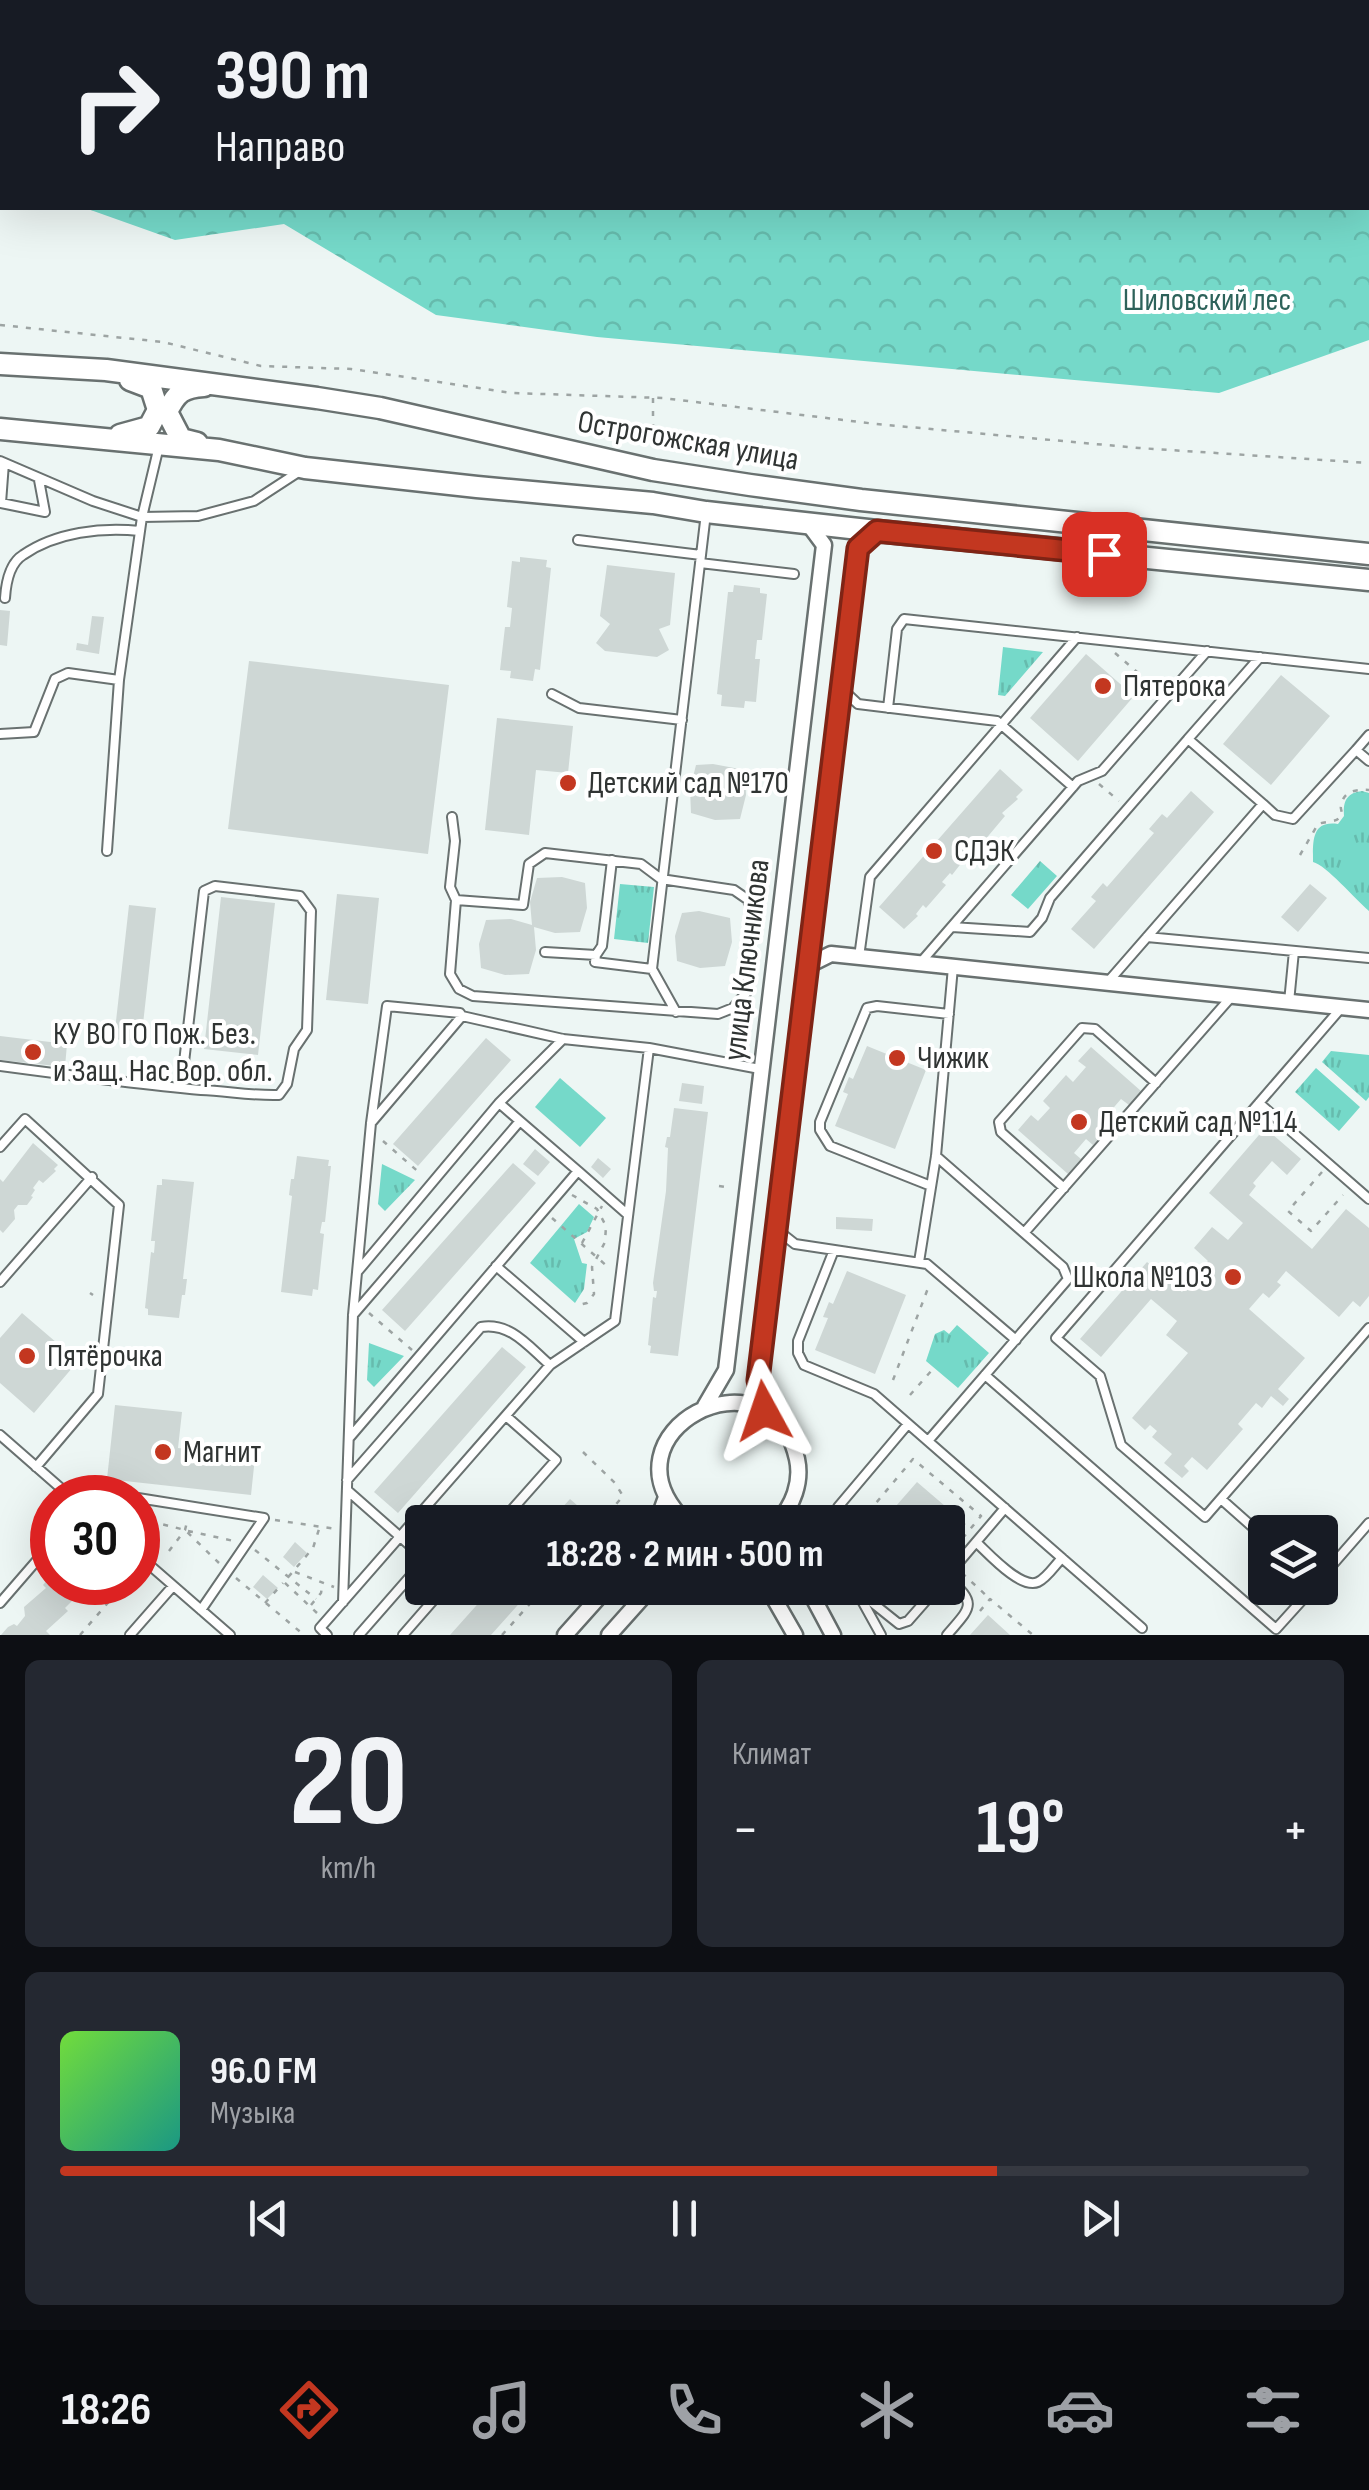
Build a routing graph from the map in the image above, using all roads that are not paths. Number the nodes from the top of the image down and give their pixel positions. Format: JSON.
{"nodes":[{"id":1,"x":0,"y":364,"type":"edge"},
{"id":2,"x":106,"y":370,"type":"junction"},
{"id":3,"x":220,"y":384,"type":"junction"},
{"id":4,"x":0,"y":429,"type":"edge"},
{"id":5,"x":98,"y":438,"type":"junction"},
{"id":6,"x":160,"y":444,"type":"junction"},
{"id":7,"x":219,"y":450,"type":"junction"},
{"id":8,"x":2,"y":462,"type":"edge"},
{"id":9,"x":306,"y":468,"type":"junction"},
{"id":10,"x":40,"y":480,"type":"junction"},
{"id":11,"x":706,"y":512,"type":"junction"},
{"id":12,"x":142,"y":518,"type":"junction"},
{"id":13,"x":806,"y":522,"type":"junction"},
{"id":14,"x":140,"y":531,"type":"junction"},
{"id":15,"x":877,"y":531,"type":"junction"},
{"id":16,"x":578,"y":540,"type":"dead end"},
{"id":17,"x":1369,"y":554,"type":"edge"},
{"id":18,"x":700,"y":559,"type":"junction"},
{"id":19,"x":794,"y":574,"type":"dead end"},
{"id":20,"x":1369,"y":580,"type":"edge"},
{"id":21,"x":4,"y":598,"type":"dead end"},
{"id":22,"x":1077,"y":637,"type":"junction"},
{"id":23,"x":1207,"y":651,"type":"junction"},
{"id":24,"x":1260,"y":657,"type":"junction"},
{"id":25,"x":1369,"y":668,"type":"edge"},
{"id":26,"x":119,"y":680,"type":"junction"},
{"id":27,"x":842,"y":690,"type":"junction"},
{"id":28,"x":552,"y":694,"type":"dead end"},
{"id":29,"x":858,"y":704,"type":"junction"},
{"id":30,"x":888,"y":708,"type":"junction"},
{"id":31,"x":839,"y":717,"type":"junction"},
{"id":32,"x":682,"y":720,"type":"junction"},
{"id":33,"x":1001,"y":724,"type":"junction"},
{"id":34,"x":0,"y":734,"type":"edge"},
{"id":35,"x":1369,"y":734,"type":"edge"},
{"id":36,"x":1188,"y":740,"type":"junction"},
{"id":37,"x":1356,"y":750,"type":"junction"},
{"id":38,"x":1369,"y":761,"type":"edge"},
{"id":39,"x":1074,"y":787,"type":"junction"},
{"id":40,"x":1263,"y":804,"type":"junction"},
{"id":41,"x":452,"y":817,"type":"dead end"},
{"id":42,"x":108,"y":851,"type":"dead end"},
{"id":43,"x":612,"y":860,"type":"junction"},
{"id":44,"x":663,"y":879,"type":"junction"},
{"id":45,"x":456,"y":900,"type":"junction"},
{"id":46,"x":952,"y":927,"type":"junction"},
{"id":47,"x":811,"y":934,"type":"junction"},
{"id":48,"x":1147,"y":937,"type":"junction"},
{"id":49,"x":1294,"y":951,"type":"junction"},
{"id":50,"x":544,"y":952,"type":"dead end"},
{"id":51,"x":831,"y":954,"type":"junction"},
{"id":52,"x":596,"y":956,"type":"junction"},
{"id":53,"x":859,"y":957,"type":"junction"},
{"id":54,"x":1369,"y":958,"type":"edge"},
{"id":55,"x":920,"y":963,"type":"junction"},
{"id":56,"x":807,"y":966,"type":"junction"},
{"id":57,"x":953,"y":967,"type":"junction"},
{"id":58,"x":652,"y":969,"type":"junction"},
{"id":59,"x":1107,"y":983,"type":"junction"},
{"id":60,"x":1232,"y":996,"type":"junction"},
{"id":61,"x":1289,"y":1002,"type":"junction"},
{"id":62,"x":1342,"y":1008,"type":"junction"},
{"id":63,"x":1369,"y":1010,"type":"edge"},
{"id":64,"x":676,"y":1012,"type":"junction"},
{"id":65,"x":949,"y":1014,"type":"junction"},
{"id":66,"x":462,"y":1016,"type":"junction"},
{"id":67,"x":563,"y":1039,"type":"junction"},
{"id":68,"x":649,"y":1048,"type":"junction"},
{"id":69,"x":0,"y":1066,"type":"edge"},
{"id":70,"x":760,"y":1069,"type":"junction"},
{"id":71,"x":1156,"y":1083,"type":"junction"},
{"id":72,"x":181,"y":1088,"type":"junction"},
{"id":73,"x":1259,"y":1103,"type":"junction"},
{"id":74,"x":500,"y":1104,"type":"junction"},
{"id":75,"x":520,"y":1121,"type":"junction"},
{"id":76,"x":371,"y":1123,"type":"junction"},
{"id":77,"x":0,"y":1148,"type":"edge"},
{"id":78,"x":936,"y":1156,"type":"junction"},
{"id":79,"x":578,"y":1171,"type":"junction"},
{"id":80,"x":92,"y":1177,"type":"junction"},
{"id":81,"x":931,"y":1186,"type":"junction"},
{"id":82,"x":1064,"y":1188,"type":"junction"},
{"id":83,"x":1369,"y":1199,"type":"edge"},
{"id":84,"x":628,"y":1214,"type":"junction"},
{"id":85,"x":776,"y":1229,"type":"junction"},
{"id":86,"x":1024,"y":1233,"type":"junction"},
{"id":87,"x":796,"y":1244,"type":"junction"},
{"id":88,"x":834,"y":1250,"type":"junction"},
{"id":89,"x":773,"y":1258,"type":"junction"},
{"id":90,"x":918,"y":1262,"type":"junction"},
{"id":91,"x":496,"y":1266,"type":"junction"},
{"id":92,"x":358,"y":1271,"type":"junction"},
{"id":93,"x":0,"y":1282,"type":"edge"},
{"id":94,"x":353,"y":1315,"type":"junction"},
{"id":95,"x":1369,"y":1328,"type":"edge"},
{"id":96,"x":1016,"y":1340,"type":"junction"},
{"id":97,"x":584,"y":1342,"type":"junction"},
{"id":98,"x":550,"y":1366,"type":"junction"},
{"id":99,"x":985,"y":1376,"type":"junction"},
{"id":100,"x":705,"y":1406,"type":"junction"},
{"id":101,"x":764,"y":1411,"type":"junction"},
{"id":102,"x":506,"y":1416,"type":"junction"},
{"id":103,"x":908,"y":1424,"type":"junction"},
{"id":104,"x":0,"y":1435,"type":"edge"},
{"id":105,"x":350,"y":1438,"type":"junction"},
{"id":106,"x":928,"y":1442,"type":"junction"},
{"id":107,"x":36,"y":1466,"type":"junction"},
{"id":108,"x":46,"y":1475,"type":"edge"},
{"id":109,"x":347,"y":1485,"type":"junction"},
{"id":110,"x":1221,"y":1499,"type":"junction"},
{"id":111,"x":665,"y":1500,"type":"junction"},
{"id":112,"x":160,"y":1502,"type":"edge"},
{"id":113,"x":516,"y":1505,"type":"edge"},
{"id":114,"x":663,"y":1505,"type":"edge"},
{"id":115,"x":670,"y":1505,"type":"edge"},
{"id":116,"x":792,"y":1505,"type":"edge"},
{"id":117,"x":839,"y":1505,"type":"edge"},
{"id":118,"x":1005,"y":1508,"type":"junction"},
{"id":119,"x":1248,"y":1523,"type":"edge"},
{"id":120,"x":1369,"y":1524,"type":"edge"},
{"id":121,"x":400,"y":1536,"type":"junction"},
{"id":122,"x":405,"y":1541,"type":"edge"},
{"id":123,"x":976,"y":1542,"type":"junction"},
{"id":124,"x":965,"y":1554,"type":"edge"},
{"id":125,"x":1062,"y":1558,"type":"junction"},
{"id":126,"x":1338,"y":1559,"type":"edge"},
{"id":127,"x":30,"y":1568,"type":"edge"},
{"id":128,"x":160,"y":1574,"type":"edge"},
{"id":129,"x":405,"y":1580,"type":"edge"},
{"id":130,"x":173,"y":1586,"type":"junction"},
{"id":131,"x":965,"y":1592,"type":"edge"},
{"id":132,"x":340,"y":1599,"type":"junction"},
{"id":133,"x":0,"y":1603,"type":"edge"},
{"id":134,"x":1248,"y":1604,"type":"edge"},
{"id":135,"x":429,"y":1605,"type":"edge"},
{"id":136,"x":593,"y":1605,"type":"edge"},
{"id":137,"x":636,"y":1605,"type":"edge"},
{"id":138,"x":778,"y":1605,"type":"edge"},
{"id":139,"x":817,"y":1605,"type":"edge"},
{"id":140,"x":864,"y":1605,"type":"edge"},
{"id":141,"x":875,"y":1605,"type":"edge"},
{"id":142,"x":922,"y":1605,"type":"edge"},
{"id":143,"x":1249,"y":1605,"type":"edge"},
{"id":144,"x":1297,"y":1605,"type":"edge"},
{"id":145,"x":201,"y":1610,"type":"junction"},
{"id":146,"x":1142,"y":1628,"type":"dead end"},
{"id":147,"x":568,"y":1632,"type":"edge"},
{"id":148,"x":130,"y":1635,"type":"edge"},
{"id":149,"x":230,"y":1635,"type":"edge"},
{"id":150,"x":327,"y":1635,"type":"edge"},
{"id":151,"x":359,"y":1635,"type":"edge"},
{"id":152,"x":402,"y":1635,"type":"edge"},
{"id":153,"x":610,"y":1635,"type":"edge"},
{"id":154,"x":795,"y":1635,"type":"edge"},
{"id":155,"x":833,"y":1635,"type":"edge"},
{"id":156,"x":882,"y":1635,"type":"edge"},
{"id":157,"x":947,"y":1635,"type":"edge"}],
"edges":[{"from":1,"to":2,"type":"street","name":"Острогожская улица"},
{"from":2,"to":3,"type":"street","name":"Острогожская улица"},
{"from":2,"to":5,"type":"street"},
{"from":3,"to":7,"type":"street"},
{"from":3,"to":17,"type":"street","name":"Острогожская улица"},
{"from":4,"to":5,"type":"street"},
{"from":5,"to":6,"type":"street"},
{"from":6,"to":7,"type":"street"},
{"from":6,"to":12,"type":"lane"},
{"from":7,"to":9,"type":"street"},
{"from":8,"to":10,"type":"lane"},
{"from":8,"to":10,"type":"lane"},
{"from":9,"to":11,"type":"street"},
{"from":9,"to":12,"type":"lane"},
{"from":10,"to":12,"type":"lane"},
{"from":11,"to":13,"type":"street"},
{"from":11,"to":18,"type":"lane"},
{"from":12,"to":14,"type":"lane"},
{"from":13,"to":15,"type":"street"},
{"from":13,"to":70,"type":"street","name":"улица Ключникова"},
{"from":14,"to":21,"type":"lane"},
{"from":14,"to":26,"type":"lane"},
{"from":15,"to":20,"type":"street"},
{"from":15,"to":27,"type":"street","name":"улица Ключникова"},
{"from":16,"to":18,"type":"lane"},
{"from":18,"to":19,"type":"lane"},
{"from":18,"to":32,"type":"lane"},
{"from":22,"to":23,"type":"lane"},
{"from":22,"to":30,"type":"lane"},
{"from":22,"to":33,"type":"lane"},
{"from":23,"to":24,"type":"lane"},
{"from":23,"to":39,"type":"lane"},
{"from":24,"to":25,"type":"lane"},
{"from":24,"to":36,"type":"lane"},
{"from":26,"to":34,"type":"lane"},
{"from":26,"to":42,"type":"lane"},
{"from":27,"to":29,"type":"lane"},
{"from":27,"to":31,"type":"street","name":"улица Ключникова"},
{"from":28,"to":32,"type":"lane"},
{"from":29,"to":30,"type":"lane"},
{"from":29,"to":31,"type":"lane"},
{"from":30,"to":33,"type":"lane"},
{"from":31,"to":47,"type":"street","name":"улица Ключникова"},
{"from":32,"to":44,"type":"lane"},
{"from":33,"to":39,"type":"lane"},
{"from":33,"to":53,"type":"lane"},
{"from":35,"to":37,"type":"lane"},
{"from":36,"to":40,"type":"lane"},
{"from":36,"to":46,"type":"lane"},
{"from":37,"to":38,"type":"lane"},
{"from":37,"to":40,"type":"lane"},
{"from":39,"to":46,"type":"lane"},
{"from":40,"to":48,"type":"lane"},
{"from":41,"to":45,"type":"lane"},
{"from":43,"to":44,"type":"lane"},
{"from":43,"to":45,"type":"lane"},
{"from":43,"to":52,"type":"lane"},
{"from":44,"to":58,"type":"lane"},
{"from":44,"to":64,"type":"lane"},
{"from":45,"to":64,"type":"lane"},
{"from":46,"to":55,"type":"lane"},
{"from":47,"to":51,"type":"street"},
{"from":47,"to":56,"type":"street","name":"улица Ключникова"},
{"from":48,"to":49,"type":"lane"},
{"from":48,"to":59,"type":"lane"},
{"from":49,"to":54,"type":"lane"},
{"from":49,"to":61,"type":"lane"},
{"from":50,"to":52,"type":"lane"},
{"from":51,"to":53,"type":"street"},
{"from":51,"to":56,"type":"street"},
{"from":52,"to":58,"type":"lane"},
{"from":53,"to":55,"type":"street"},
{"from":55,"to":57,"type":"street"},
{"from":56,"to":85,"type":"street","name":"улица Ключникова"},
{"from":57,"to":59,"type":"street"},
{"from":57,"to":65,"type":"lane"},
{"from":58,"to":64,"type":"lane"},
{"from":59,"to":60,"type":"street"},
{"from":60,"to":61,"type":"street"},
{"from":60,"to":71,"type":"lane"},
{"from":61,"to":62,"type":"street"},
{"from":62,"to":63,"type":"street"},
{"from":62,"to":73,"type":"lane"},
{"from":65,"to":78,"type":"lane"},
{"from":65,"to":81,"type":"lane"},
{"from":66,"to":67,"type":"lane"},
{"from":66,"to":76,"type":"lane"},
{"from":66,"to":76,"type":"lane"},
{"from":67,"to":68,"type":"lane"},
{"from":67,"to":74,"type":"lane"},
{"from":68,"to":70,"type":"lane"},
{"from":68,"to":84,"type":"lane"},
{"from":69,"to":72,"type":"lane"},
{"from":70,"to":100,"type":"street","name":"улица Ключникова"},
{"from":71,"to":82,"type":"lane"},
{"from":71,"to":82,"type":"lane"},
{"from":72,"to":72,"type":"lane"},
{"from":73,"to":83,"type":"lane"},
{"from":73,"to":110,"type":"lane"},
{"from":74,"to":75,"type":"lane"},
{"from":74,"to":92,"type":"lane"},
{"from":75,"to":79,"type":"lane"},
{"from":75,"to":94,"type":"lane"},
{"from":76,"to":92,"type":"lane"},
{"from":77,"to":80,"type":"lane"},
{"from":78,"to":81,"type":"lane"},
{"from":78,"to":86,"type":"lane"},
{"from":79,"to":84,"type":"lane"},
{"from":79,"to":91,"type":"lane"},
{"from":80,"to":93,"type":"lane"},
{"from":80,"to":107,"type":"lane"},
{"from":81,"to":90,"type":"lane"},
{"from":82,"to":86,"type":"lane"},
{"from":84,"to":97,"type":"lane"},
{"from":85,"to":87,"type":"lane"},
{"from":85,"to":89,"type":"street","name":"улица Ключникова"},
{"from":86,"to":96,"type":"lane"},
{"from":87,"to":88,"type":"lane"},
{"from":87,"to":89,"type":"lane"},
{"from":88,"to":90,"type":"lane"},
{"from":88,"to":103,"type":"lane"},
{"from":89,"to":101,"type":"street","name":"улица Ключникова"},
{"from":90,"to":96,"type":"lane"},
{"from":91,"to":97,"type":"lane"},
{"from":91,"to":105,"type":"lane"},
{"from":92,"to":94,"type":"lane"},
{"from":94,"to":105,"type":"lane"},
{"from":95,"to":110,"type":"lane"},
{"from":96,"to":99,"type":"lane"},
{"from":97,"to":98,"type":"lane"},
{"from":98,"to":102,"type":"lane"},
{"from":98,"to":109,"type":"lane"},
{"from":99,"to":106,"type":"lane"},
{"from":99,"to":134,"type":"lane"},
{"from":100,"to":101,"type":"street"},
{"from":100,"to":111,"type":"street"},
{"from":101,"to":116,"type":"street"},
{"from":102,"to":113,"type":"lane"},
{"from":102,"to":121,"type":"lane"},
{"from":103,"to":106,"type":"lane"},
{"from":103,"to":117,"type":"lane"},
{"from":104,"to":107,"type":"lane"},
{"from":105,"to":109,"type":"lane"},
{"from":106,"to":118,"type":"lane"},
{"from":107,"to":108,"type":"lane"},
{"from":109,"to":121,"type":"lane"},
{"from":109,"to":132,"type":"lane"},
{"from":110,"to":119,"type":"lane"},
{"from":111,"to":114,"type":"street"},
{"from":111,"to":115,"type":"street"},
{"from":112,"to":145,"type":"lane"},
{"from":118,"to":123,"type":"lane"},
{"from":118,"to":125,"type":"lane"},
{"from":120,"to":126,"type":"lane"},
{"from":121,"to":122,"type":"lane"},
{"from":121,"to":132,"type":"lane"},
{"from":123,"to":124,"type":"lane"},
{"from":123,"to":125,"type":"lane"},
{"from":125,"to":146,"type":"lane"},
{"from":127,"to":133,"type":"lane"},
{"from":128,"to":130,"type":"lane"},
{"from":129,"to":151,"type":"lane"},
{"from":130,"to":145,"type":"lane"},
{"from":130,"to":148,"type":"lane"},
{"from":131,"to":157,"type":"lane"},
{"from":132,"to":150,"type":"lane"},
{"from":135,"to":152,"type":"lane"},
{"from":136,"to":147,"type":"street"},
{"from":137,"to":153,"type":"street"},
{"from":138,"to":154,"type":"street"},
{"from":139,"to":155,"type":"street"},
{"from":140,"to":156,"type":"lane"},
{"from":141,"to":142,"type":"lane"},
{"from":143,"to":144,"type":"lane"},
{"from":145,"to":149,"type":"lane"}]}
